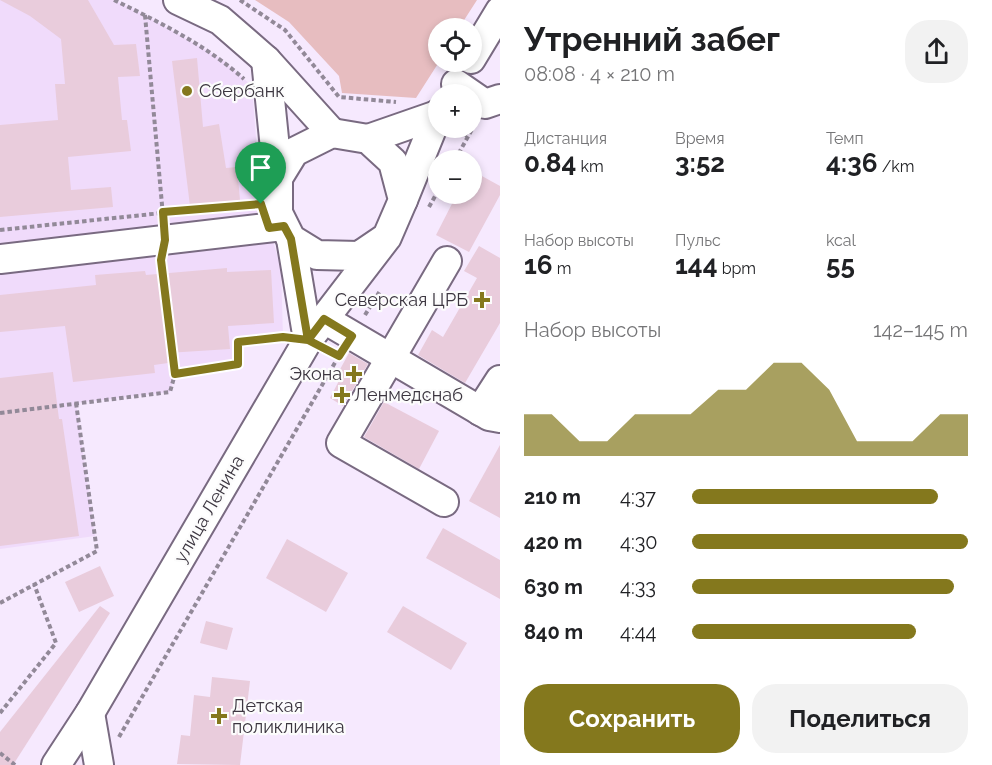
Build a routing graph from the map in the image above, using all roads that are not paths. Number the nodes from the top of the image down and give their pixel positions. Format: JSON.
{"nodes":[{"id":1,"x":178,"y":0,"type":"edge"},
{"id":2,"x":500,"y":11,"type":"edge"},
{"id":3,"x":266,"y":60,"type":"junction"},
{"id":4,"x":462,"y":75,"type":"edge"},
{"id":5,"x":500,"y":99,"type":"edge"},
{"id":6,"x":428,"y":118,"type":"edge"},
{"id":7,"x":332,"y":133,"type":"junction"},
{"id":8,"x":432,"y":138,"type":"edge"},
{"id":9,"x":368,"y":139,"type":"junction"},
{"id":10,"x":278,"y":178,"type":"junction"},
{"id":11,"x":415,"y":206,"type":"junction"},
{"id":12,"x":287,"y":233,"type":"junction"},
{"id":13,"x":387,"y":237,"type":"junction"},
{"id":14,"x":0,"y":259,"type":"edge"},
{"id":15,"x":447,"y":261,"type":"dead end"},
{"id":16,"x":316,"y":330,"type":"junction"},
{"id":17,"x":390,"y":358,"type":"junction"},
{"id":18,"x":500,"y":380,"type":"edge"},
{"id":19,"x":490,"y":414,"type":"edge"},
{"id":20,"x":444,"y":502,"type":"dead end"},
{"id":21,"x":90,"y":713,"type":"junction"},
{"id":22,"x":56,"y":765,"type":"edge"},
{"id":23,"x":99,"y":765,"type":"edge"}],
"edges":[{"from":1,"to":3,"type":"street"},
{"from":2,"to":4,"type":"street"},
{"from":3,"to":7,"type":"street"},
{"from":3,"to":10,"type":"street"},
{"from":4,"to":5,"type":"street"},
{"from":6,"to":9,"type":"street"},
{"from":7,"to":9,"type":"street"},
{"from":7,"to":10,"type":"street"},
{"from":8,"to":11,"type":"street"},
{"from":9,"to":11,"type":"street"},
{"from":10,"to":12,"type":"street"},
{"from":11,"to":13,"type":"street"},
{"from":12,"to":13,"type":"street"},
{"from":12,"to":14,"type":"street"},
{"from":12,"to":16,"type":"street"},
{"from":13,"to":16,"type":"street","name":"улица Ленина"},
{"from":15,"to":17,"type":"street"},
{"from":16,"to":17,"type":"street"},
{"from":16,"to":21,"type":"street","name":"улица Ленина"},
{"from":17,"to":19,"type":"street"},
{"from":17,"to":20,"type":"street"},
{"from":18,"to":19,"type":"street"},
{"from":21,"to":22,"type":"street","name":"улица Ленина"},
{"from":21,"to":23,"type":"street"}]}
